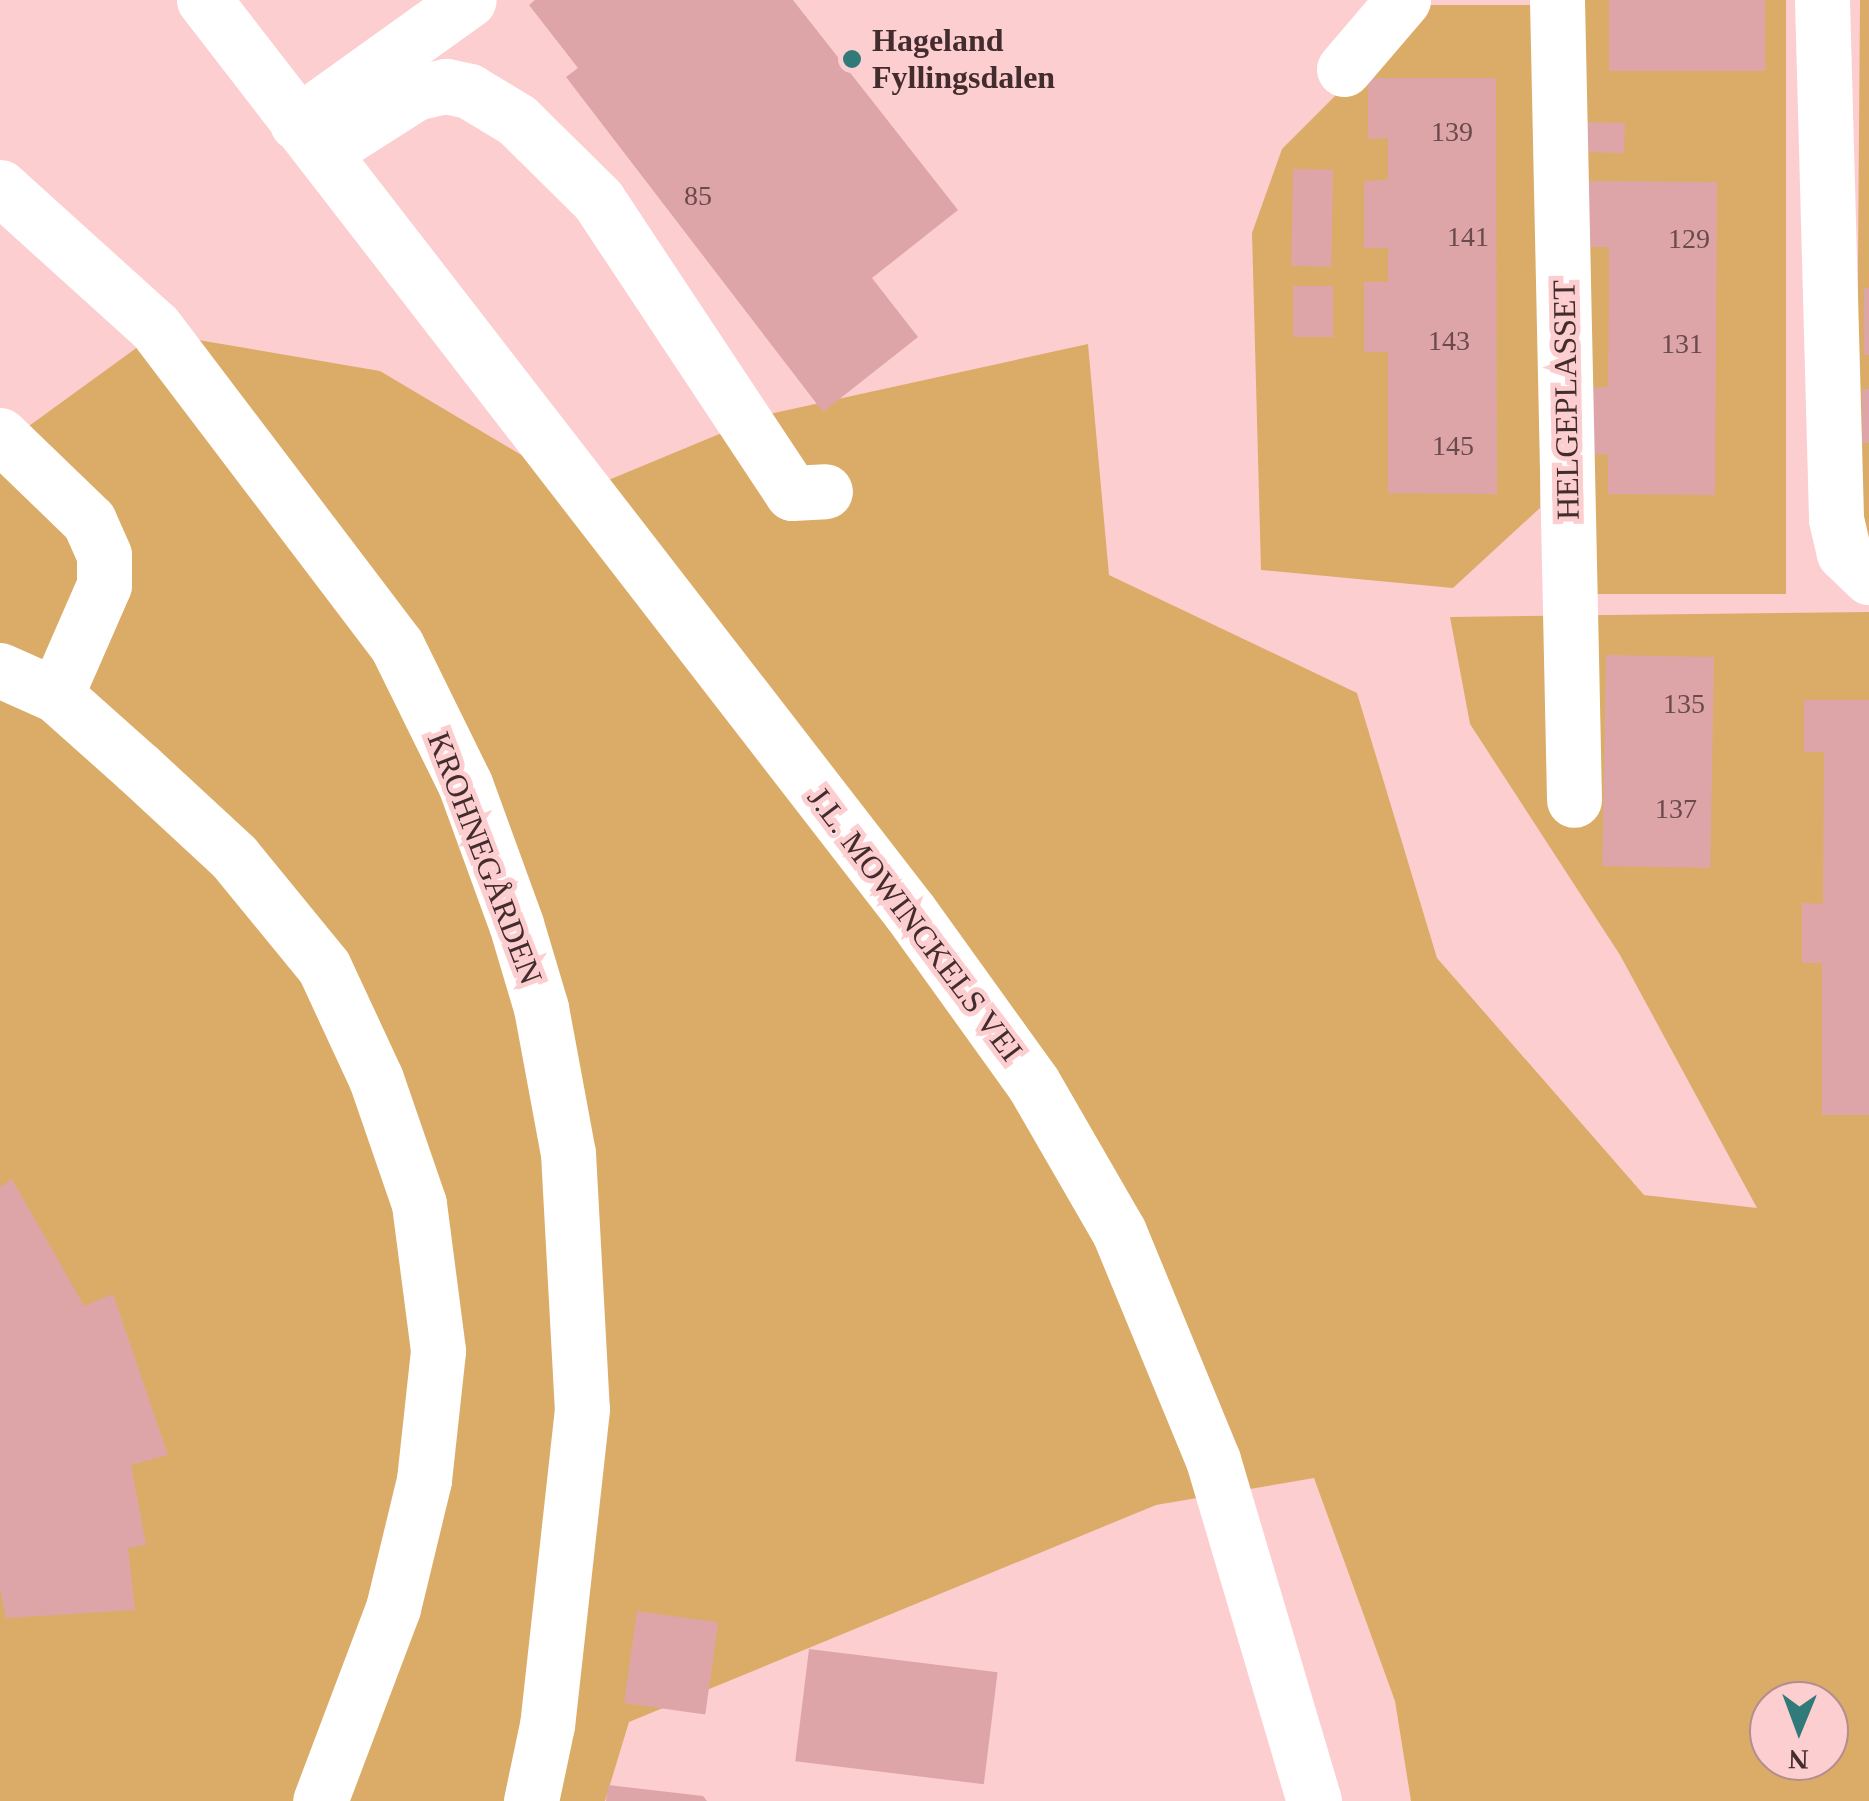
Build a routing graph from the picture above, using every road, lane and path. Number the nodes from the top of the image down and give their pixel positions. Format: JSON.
{"nodes":[{"id":1,"x":204,"y":0,"type":"edge"},
{"id":2,"x":469,"y":0,"type":"edge"},
{"id":3,"x":1403,"y":0,"type":"edge"},
{"id":4,"x":1557,"y":0,"type":"edge"},
{"id":5,"x":1822,"y":0,"type":"edge"},
{"id":6,"x":1344,"y":69,"type":"dead end"},
{"id":7,"x":311,"y":137,"type":"junction"},
{"id":8,"x":0,"y":187,"type":"edge"},
{"id":9,"x":0,"y":435,"type":"edge"},
{"id":10,"x":825,"y":491,"type":"dead end"},
{"id":11,"x":1869,"y":577,"type":"edge"},
{"id":12,"x":0,"y":670,"type":"edge"},
{"id":13,"x":56,"y":695,"type":"junction"},
{"id":14,"x":1574,"y":800,"type":"dead end"},
{"id":15,"x":320,"y":1801,"type":"edge"},
{"id":16,"x":531,"y":1801,"type":"edge"},
{"id":17,"x":1314,"y":1801,"type":"edge"}],
"edges":[{"from":1,"to":7,"type":"main road","name":"J.L. MOWINCKELS VEI"},
{"from":2,"to":7,"type":"main road"},
{"from":3,"to":6,"type":"main road"},
{"from":4,"to":14,"type":"main road","name":"HELGEPLASSET"},
{"from":5,"to":11,"type":"main road"},
{"from":7,"to":10,"type":"main road"},
{"from":7,"to":17,"type":"main road","name":"J.L. MOWINCKELS VEI"},
{"from":8,"to":16,"type":"main road","name":"KROHNEGÅRDEN"},
{"from":9,"to":13,"type":"main road"},
{"from":12,"to":13,"type":"main road"},
{"from":13,"to":15,"type":"main road"}]}
